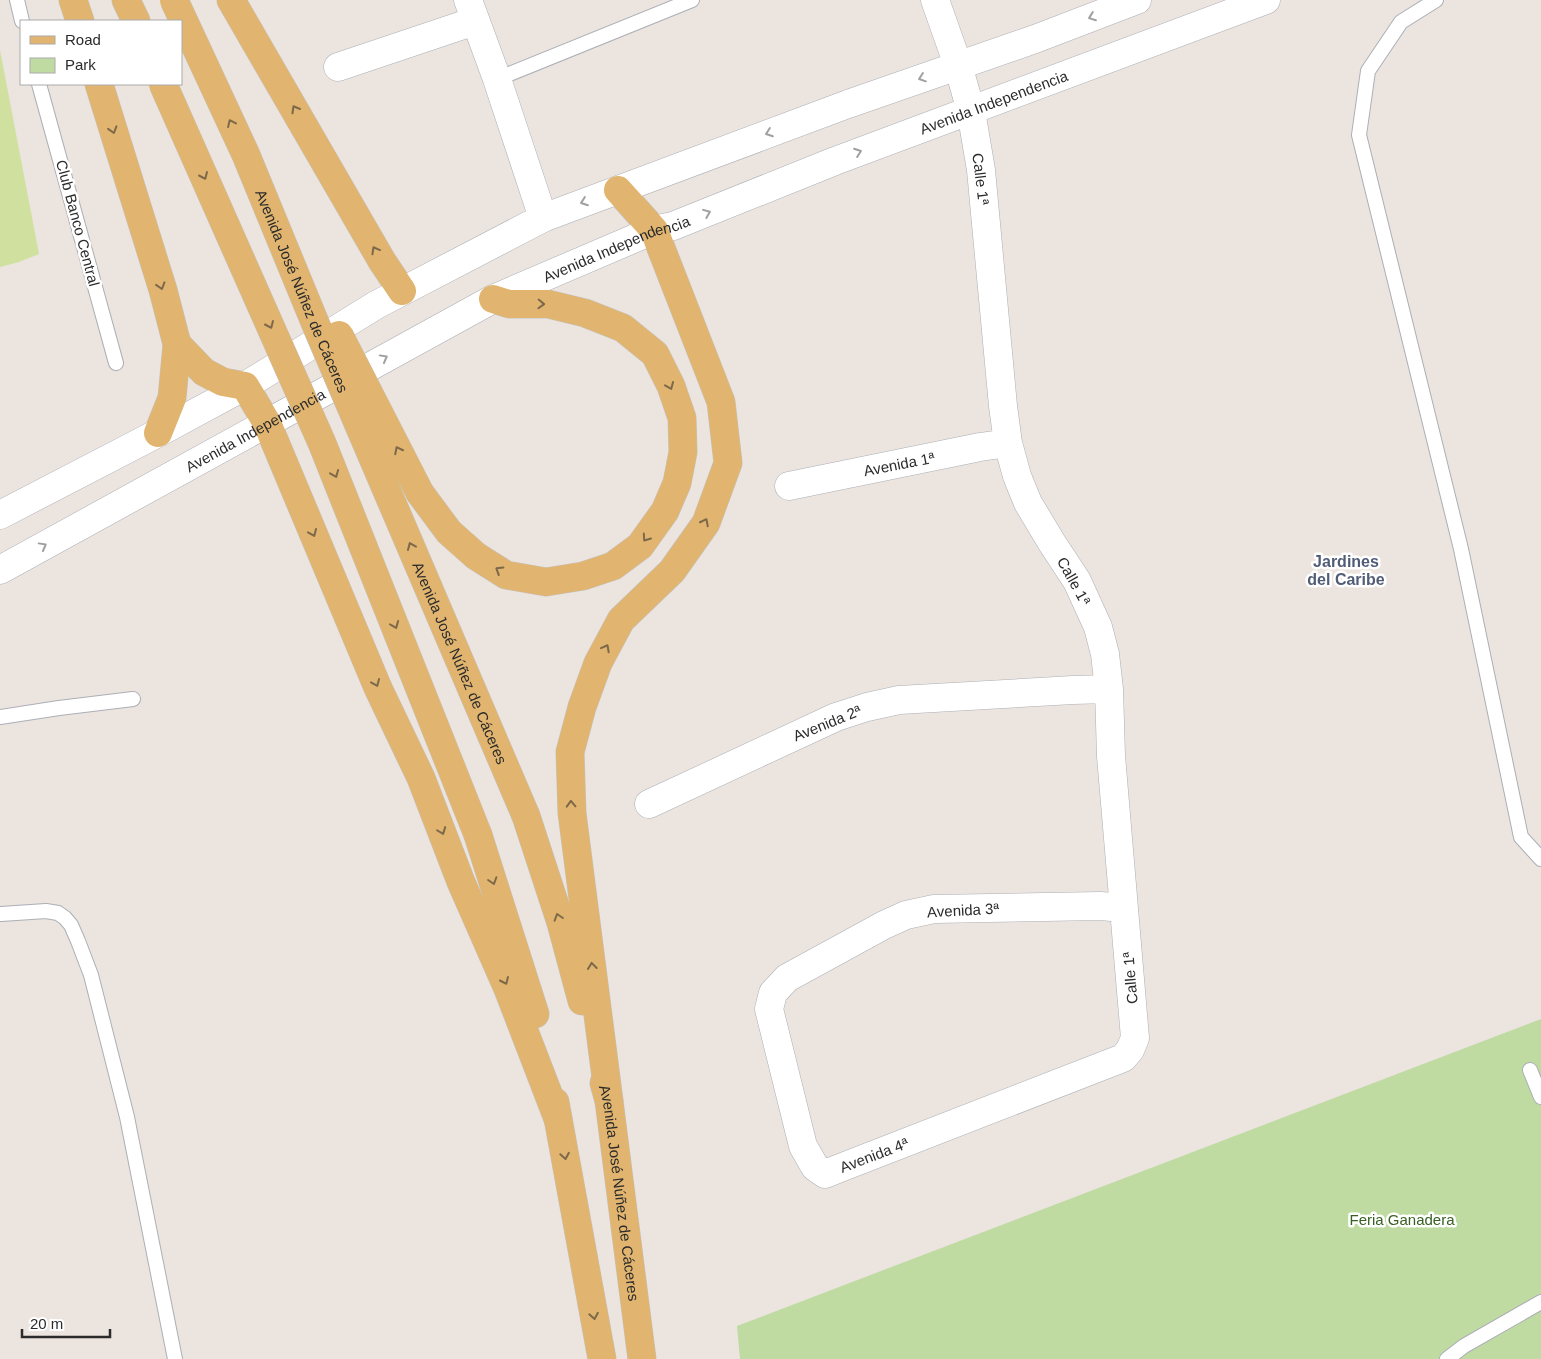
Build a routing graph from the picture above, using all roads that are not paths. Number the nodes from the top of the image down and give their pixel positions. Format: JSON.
{"nodes":[{"id":1,"x":17,"y":0,"type":"edge"},
{"id":2,"x":73,"y":0,"type":"edge"},
{"id":3,"x":126,"y":0,"type":"edge"},
{"id":4,"x":174,"y":0,"type":"edge"},
{"id":5,"x":231,"y":0,"type":"edge"},
{"id":6,"x":692,"y":0,"type":"edge"},
{"id":7,"x":935,"y":0,"type":"edge"},
{"id":8,"x":1137,"y":0,"type":"edge"},
{"id":9,"x":1266,"y":0,"type":"edge"},
{"id":10,"x":1436,"y":0,"type":"edge"},
{"id":11,"x":471,"y":10,"type":"edge"},
{"id":12,"x":22,"y":20,"type":"edge"},
{"id":13,"x":80,"y":20,"type":"edge"},
{"id":14,"x":136,"y":20,"type":"edge"},
{"id":15,"x":958,"y":65,"type":"junction"},
{"id":16,"x":338,"y":67,"type":"dead end"},
{"id":17,"x":497,"y":79,"type":"junction"},
{"id":18,"x":39,"y":85,"type":"edge"},
{"id":19,"x":99,"y":85,"type":"edge"},
{"id":20,"x":163,"y":85,"type":"edge"},
{"id":21,"x":971,"y":110,"type":"junction"},
{"id":22,"x":246,"y":155,"type":"junction"},
{"id":23,"x":618,"y":190,"type":"junction"},
{"id":24,"x":543,"y":218,"type":"junction"},
{"id":25,"x":654,"y":230,"type":"junction"},
{"id":26,"x":402,"y":291,"type":"junction"},
{"id":27,"x":493,"y":299,"type":"junction"},
{"id":28,"x":177,"y":344,"type":"junction"},
{"id":29,"x":116,"y":363,"type":"dead end"},
{"id":30,"x":245,"y":386,"type":"junction"},
{"id":31,"x":268,"y":423,"type":"junction"},
{"id":32,"x":158,"y":433,"type":"junction"},
{"id":33,"x":1008,"y":443,"type":"junction"},
{"id":34,"x":790,"y":486,"type":"dead end"},
{"id":35,"x":0,"y":515,"type":"edge"},
{"id":36,"x":0,"y":570,"type":"edge"},
{"id":37,"x":1109,"y":689,"type":"junction"},
{"id":38,"x":133,"y":699,"type":"dead end"},
{"id":39,"x":0,"y":717,"type":"edge"},
{"id":40,"x":649,"y":804,"type":"dead end"},
{"id":41,"x":1541,"y":859,"type":"edge"},
{"id":42,"x":1124,"y":908,"type":"junction"},
{"id":43,"x":0,"y":913,"type":"edge"},
{"id":44,"x":787,"y":978,"type":"joint"},
{"id":45,"x":1123,"y":1058,"type":"joint"},
{"id":46,"x":1530,"y":1070,"type":"dead end"},
{"id":47,"x":1541,"y":1098,"type":"edge"},
{"id":48,"x":609,"y":1101,"type":"junction"},
{"id":49,"x":558,"y":1119,"type":"junction"},
{"id":50,"x":1541,"y":1302,"type":"edge"},
{"id":51,"x":176,"y":1359,"type":"edge"},
{"id":52,"x":602,"y":1359,"type":"edge"},
{"id":53,"x":642,"y":1359,"type":"edge"},
{"id":54,"x":1447,"y":1359,"type":"edge"}],
"edges":[{"from":1,"to":12,"type":"lane"},
{"from":2,"to":13,"type":"main road"},
{"from":3,"to":14,"type":"main road"},
{"from":22,"to":4,"type":"main road","name":"Avenida José Núñez de Cáceres","one_way":true,"bridge":true},
{"from":26,"to":5,"type":"main road","one_way":true},
{"from":6,"to":17,"type":"lane"},
{"from":7,"to":15,"type":"street","name":"Calle 1ª"},
{"from":8,"to":15,"type":"street","one_way":true},
{"from":9,"to":21,"type":"street","name":"Avenida Independencia"},
{"from":10,"to":41,"type":"lane"},
{"from":11,"to":16,"type":"street"},
{"from":11,"to":17,"type":"street"},
{"from":15,"to":21,"type":"street","name":"Calle 1ª"},
{"from":15,"to":23,"type":"street","one_way":true},
{"from":17,"to":24,"type":"street"},
{"from":18,"to":29,"type":"lane","name":"Club Banco Central"},
{"from":19,"to":28,"type":"main road","one_way":true},
{"from":20,"to":49,"type":"main road","one_way":true,"bridge":true},
{"from":25,"to":21,"type":"street","name":"Avenida Independencia","one_way":true},
{"from":21,"to":33,"type":"street","name":"Calle 1ª"},
{"from":27,"to":22,"type":"main road","one_way":true,"bridge":true},
{"from":48,"to":22,"type":"main road","name":"Avenida José Núñez de Cáceres","one_way":true,"bridge":true},
{"from":23,"to":24,"type":"street","one_way":true},
{"from":23,"to":25,"type":"main road"},
{"from":24,"to":26,"type":"street"},
{"from":25,"to":27,"type":"street","name":"Avenida Independencia"},
{"from":48,"to":25,"type":"main road","one_way":true},
{"from":26,"to":30,"type":"street"},
{"from":31,"to":27,"type":"street","name":"Avenida Independencia","one_way":true},
{"from":28,"to":30,"type":"main road"},
{"from":28,"to":32,"type":"main road"},
{"from":30,"to":31,"type":"main road"},
{"from":30,"to":32,"type":"street"},
{"from":36,"to":31,"type":"street","name":"Avenida Independencia","one_way":true},
{"from":31,"to":49,"type":"main road","one_way":true},
{"from":32,"to":35,"type":"street"},
{"from":33,"to":34,"type":"street","name":"Avenida 1ª"},
{"from":33,"to":37,"type":"street","name":"Calle 1ª"},
{"from":37,"to":40,"type":"street","name":"Avenida 2ª"},
{"from":37,"to":42,"type":"street","name":"Calle 1ª"},
{"from":38,"to":39,"type":"lane"},
{"from":42,"to":44,"type":"street","name":"Avenida 3ª"},
{"from":42,"to":45,"type":"street","name":"Calle 1ª"},
{"from":43,"to":51,"type":"lane"},
{"from":44,"to":45,"type":"street","name":"Avenida 4ª"},
{"from":46,"to":47,"type":"lane"},
{"from":48,"to":53,"type":"main road","name":"Avenida José Núñez de Cáceres"},
{"from":49,"to":52,"type":"main road","one_way":true},
{"from":50,"to":54,"type":"lane"}]}
